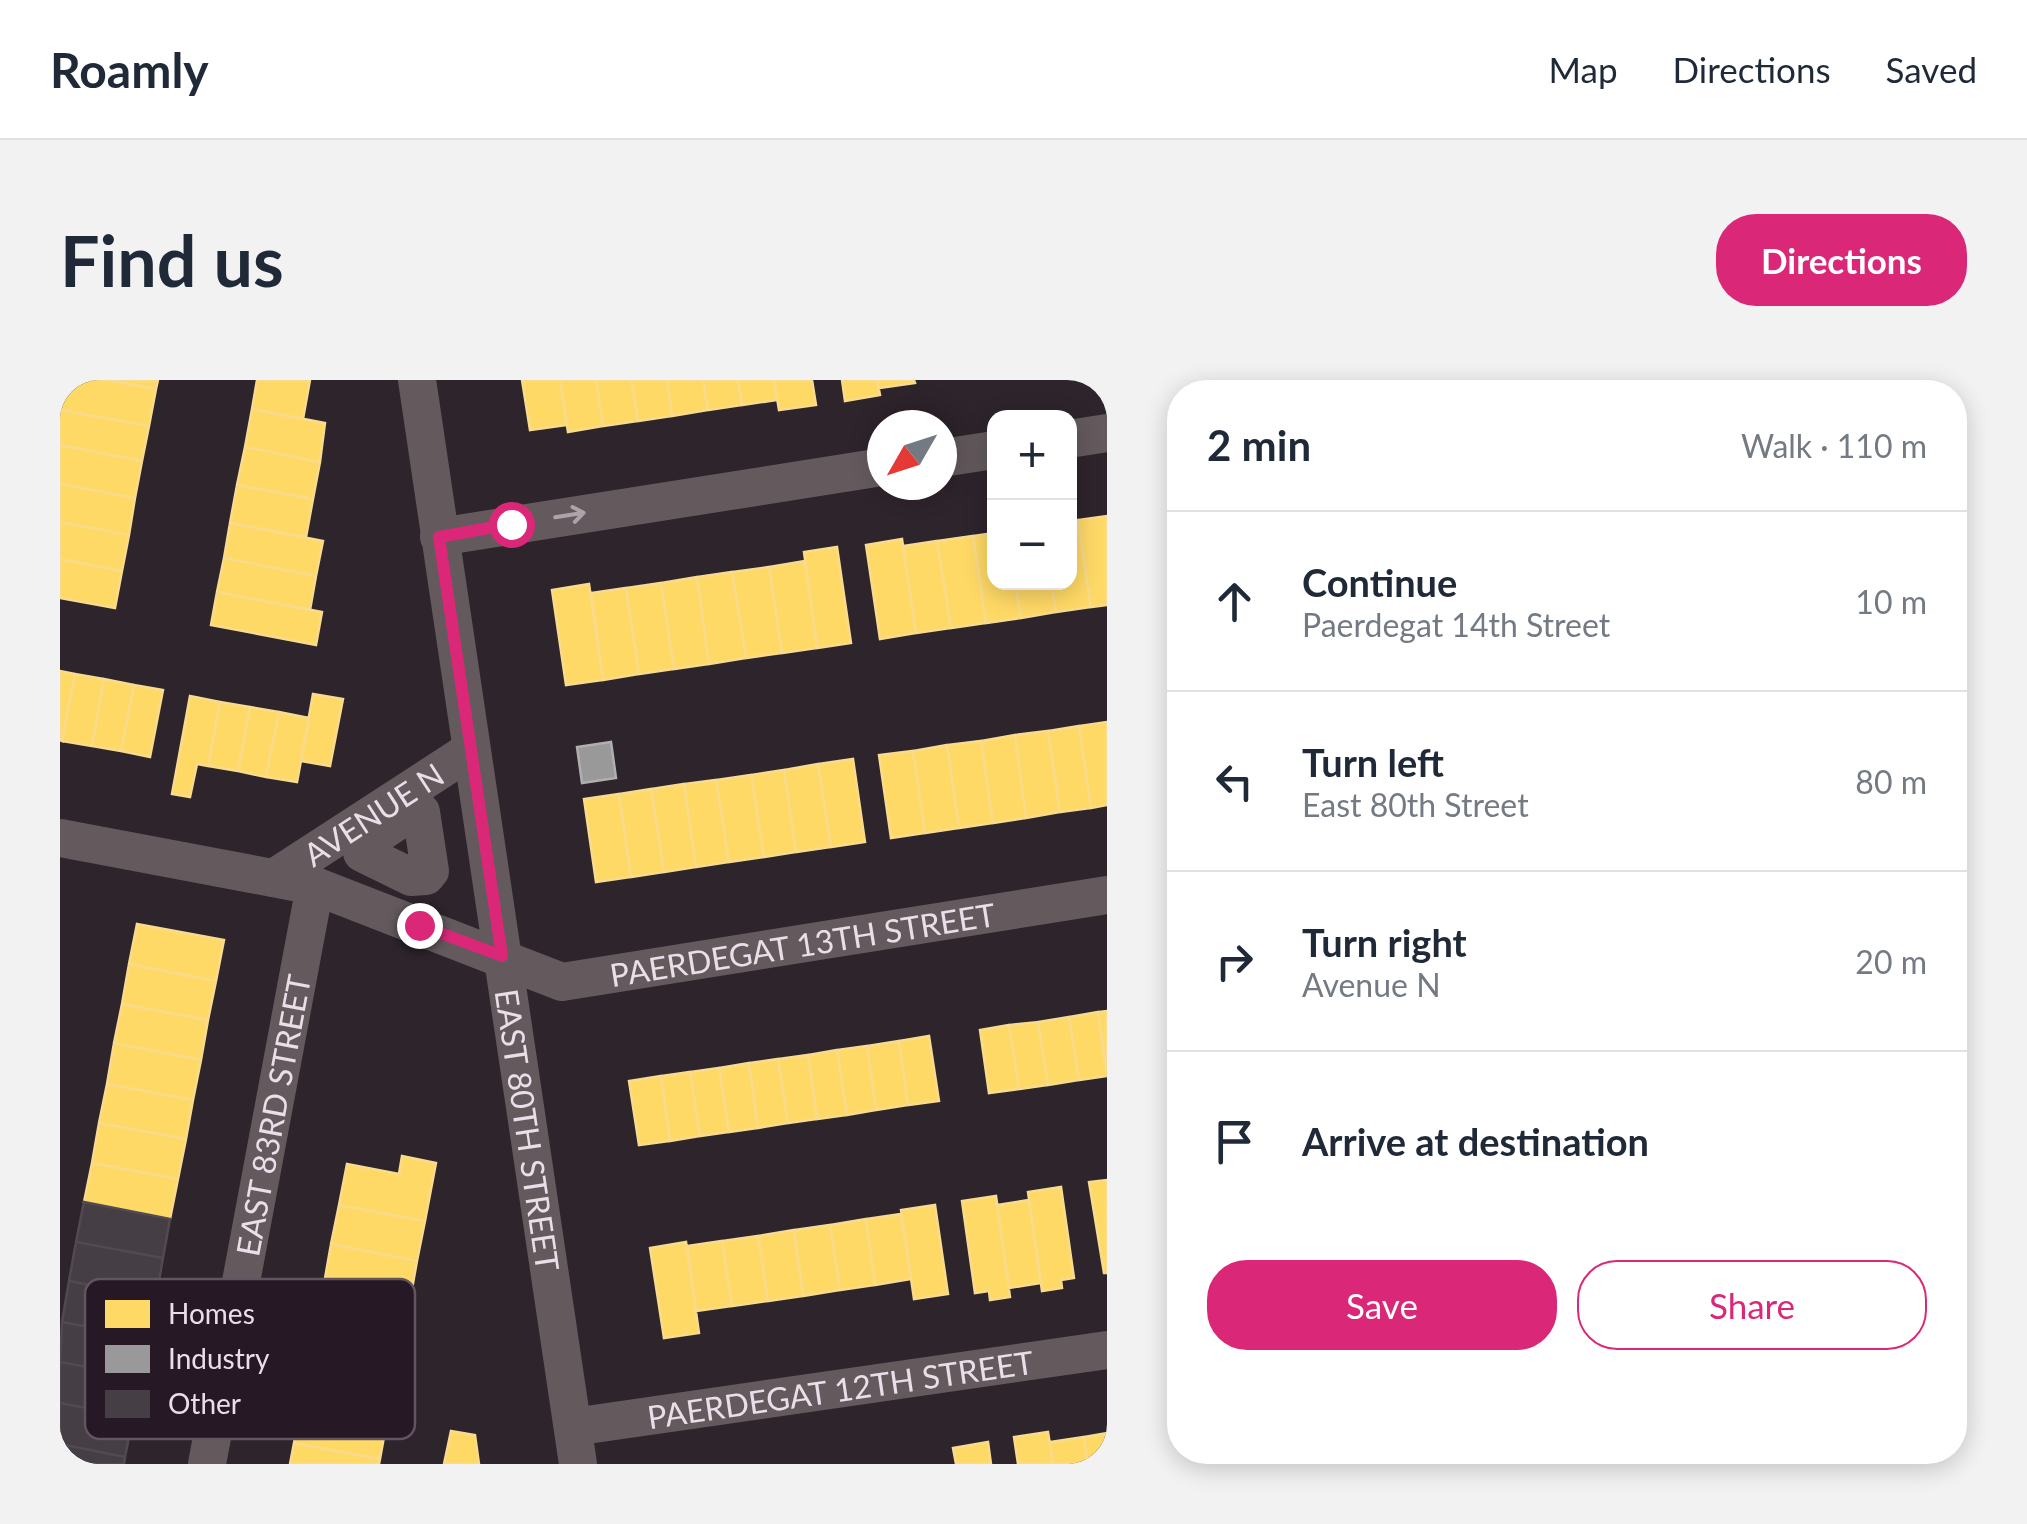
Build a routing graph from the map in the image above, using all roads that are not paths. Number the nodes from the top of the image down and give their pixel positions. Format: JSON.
{"nodes":[{"id":1,"x":417,"y":380,"type":"edge"},
{"id":2,"x":1107,"y":433,"type":"edge"},
{"id":3,"x":1077,"y":438,"type":"edge"},
{"id":4,"x":987,"y":451,"type":"edge"},
{"id":5,"x":957,"y":456,"type":"edge"},
{"id":6,"x":867,"y":469,"type":"edge"},
{"id":7,"x":439,"y":537,"type":"junction"},
{"id":8,"x":471,"y":750,"type":"junction"},
{"id":9,"x":60,"y":838,"type":"edge"},
{"id":10,"x":274,"y":878,"type":"junction"},
{"id":11,"x":316,"y":886,"type":"junction"},
{"id":12,"x":1107,"y":895,"type":"edge"},
{"id":13,"x":502,"y":956,"type":"junction"},
{"id":14,"x":242,"y":1279,"type":"edge"},
{"id":15,"x":1107,"y":1350,"type":"edge"},
{"id":16,"x":573,"y":1427,"type":"junction"},
{"id":17,"x":212,"y":1439,"type":"edge"},
{"id":18,"x":207,"y":1464,"type":"edge"},
{"id":19,"x":578,"y":1464,"type":"edge"}],
"edges":[{"from":1,"to":7,"type":"street","name":"EAST 80TH STREET"},
{"from":2,"to":3,"type":"street"},
{"from":4,"to":5,"type":"street"},
{"from":7,"to":6,"type":"street","one_way":true},
{"from":7,"to":8,"type":"street","name":"EAST 80TH STREET"},
{"from":8,"to":10,"type":"street","name":"AVENUE N"},
{"from":8,"to":13,"type":"street","name":"EAST 80TH STREET"},
{"from":9,"to":10,"type":"street","name":"AVENUE N"},
{"from":10,"to":11,"type":"street","name":"AVENUE N"},
{"from":11,"to":13,"type":"street","name":"AVENUE N"},
{"from":11,"to":14,"type":"street","name":"EAST 83RD STREET"},
{"from":12,"to":13,"type":"street","name":"PAERDEGAT 13TH STREET"},
{"from":13,"to":16,"type":"street","name":"EAST 80TH STREET"},
{"from":15,"to":16,"type":"street","name":"PAERDEGAT 12TH STREET"},
{"from":16,"to":19,"type":"street","name":"EAST 80TH STREET"},
{"from":17,"to":18,"type":"street","name":"EAST 83RD STREET"}]}
